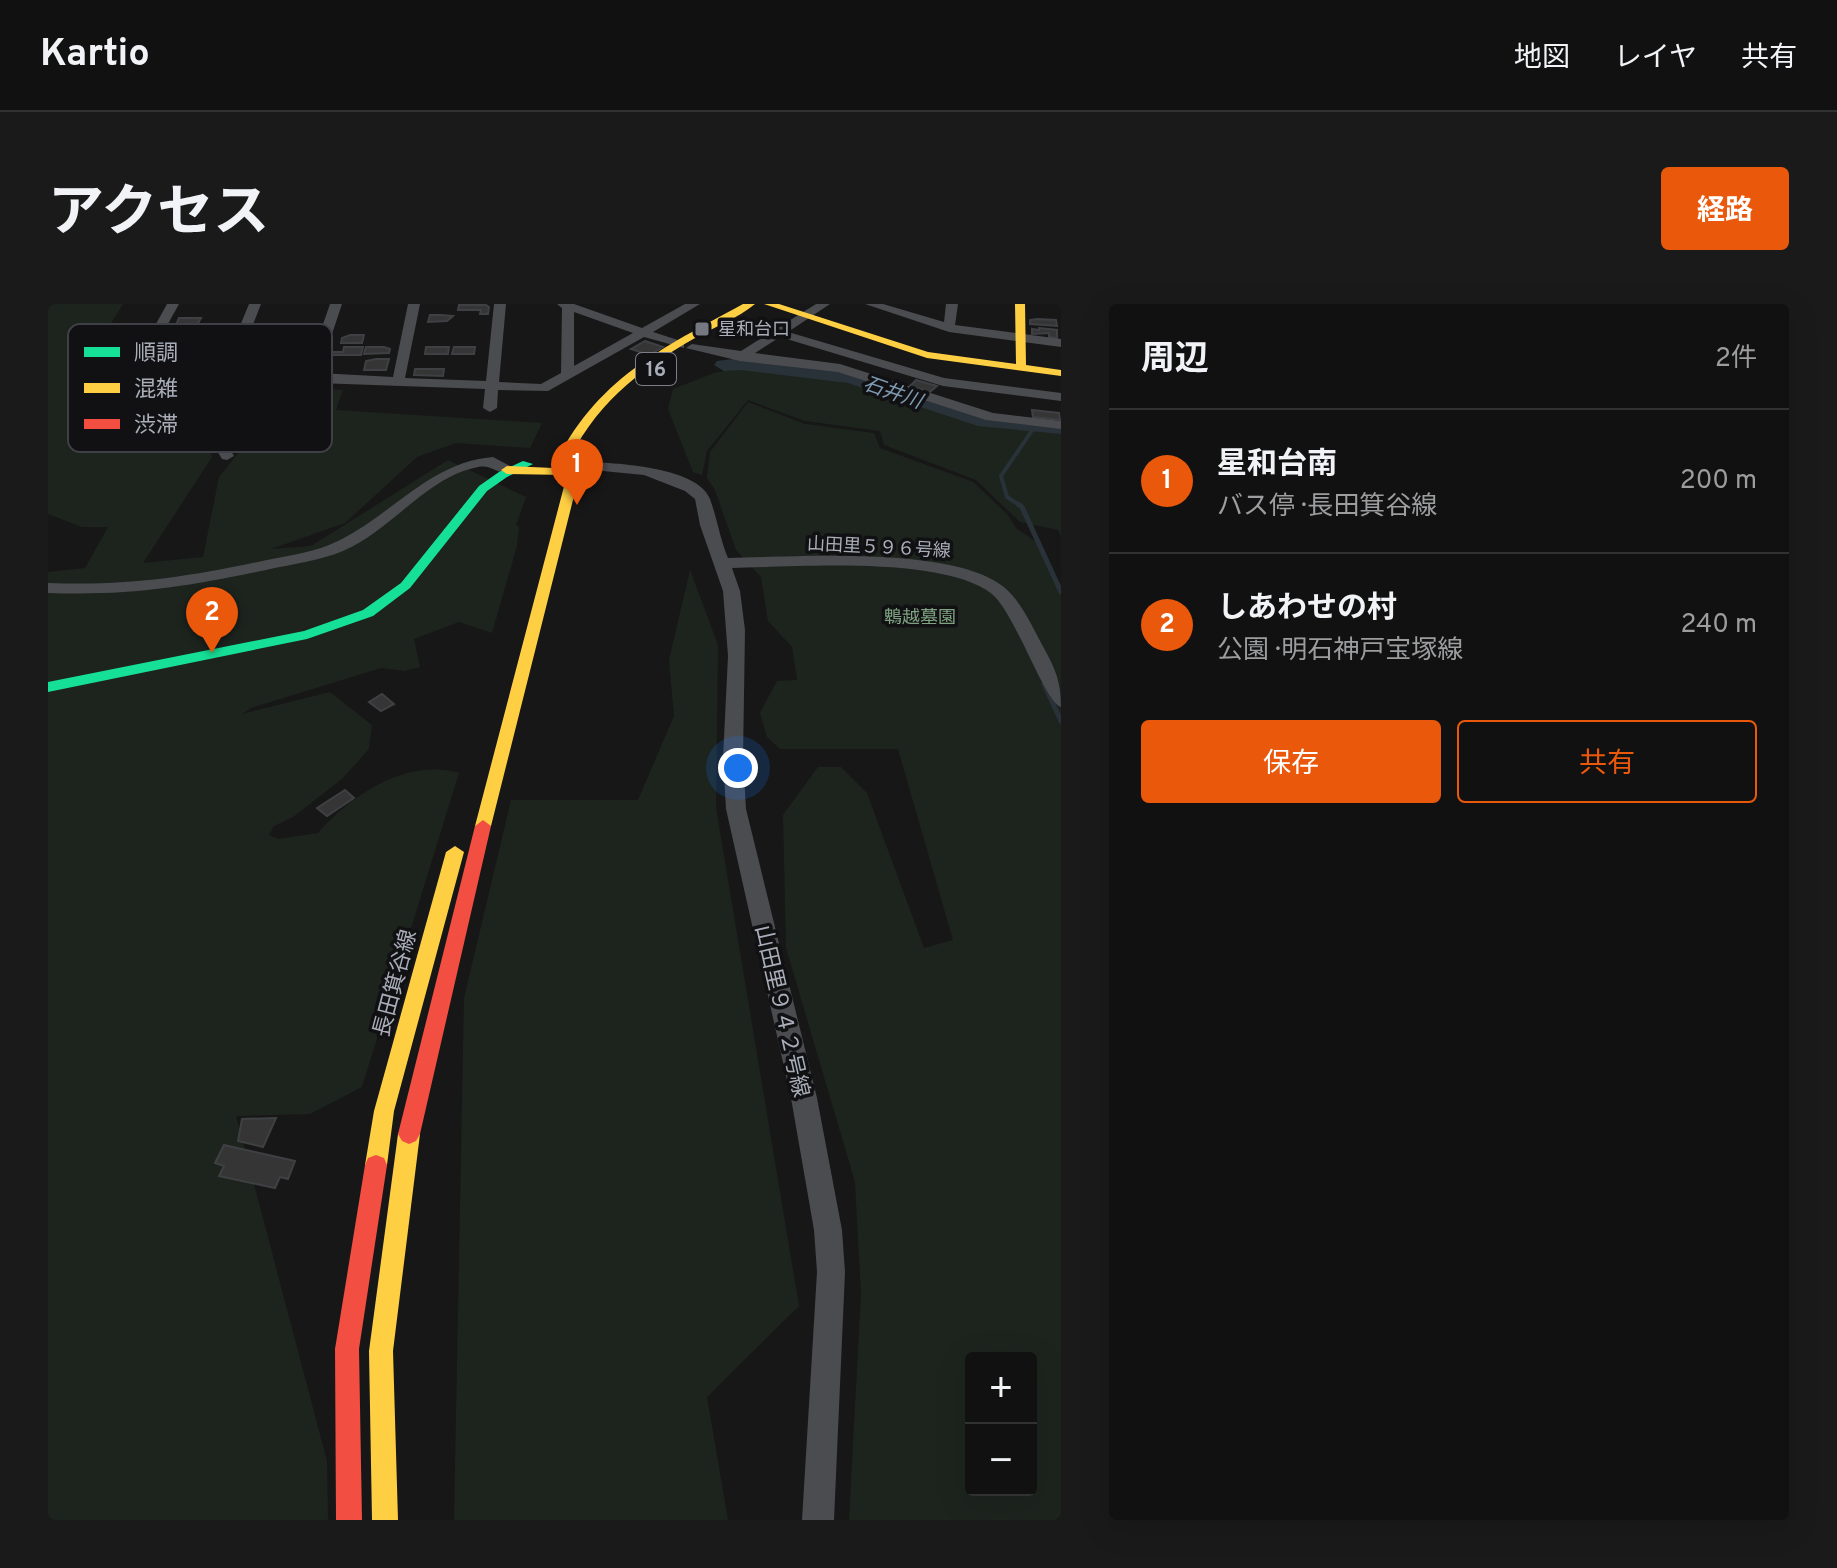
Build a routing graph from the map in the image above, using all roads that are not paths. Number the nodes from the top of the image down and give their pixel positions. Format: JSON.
{"nodes":[{"id":1,"x":173,"y":304,"type":"edge"},
{"id":2,"x":255,"y":304,"type":"edge"},
{"id":3,"x":336,"y":304,"type":"edge"},
{"id":4,"x":414,"y":304,"type":"edge"},
{"id":5,"x":500,"y":304,"type":"edge"},
{"id":6,"x":661,"y":304,"type":"edge"},
{"id":7,"x":750,"y":304,"type":"edge"},
{"id":8,"x":767,"y":304,"type":"edge"},
{"id":9,"x":824,"y":304,"type":"edge"},
{"id":10,"x":871,"y":304,"type":"edge"},
{"id":11,"x":952,"y":304,"type":"edge"},
{"id":12,"x":1020,"y":304,"type":"edge"},
{"id":13,"x":566,"y":305,"type":"edge"},
{"id":14,"x":688,"y":307,"type":"edge"},
{"id":15,"x":804,"y":316,"type":"junction"},
{"id":16,"x":162,"y":324,"type":"edge"},
{"id":17,"x":247,"y":324,"type":"edge"},
{"id":18,"x":329,"y":324,"type":"edge"},
{"id":19,"x":949,"y":328,"type":"junction"},
{"id":20,"x":643,"y":333,"type":"junction"},
{"id":21,"x":779,"y":333,"type":"junction"},
{"id":22,"x":1020,"y":339,"type":"junction"},
{"id":23,"x":1061,"y":343,"type":"edge"},
{"id":24,"x":686,"y":346,"type":"junction"},
{"id":25,"x":740,"y":357,"type":"junction"},
{"id":26,"x":1021,"y":368,"type":"junction"},
{"id":27,"x":1061,"y":373,"type":"edge"},
{"id":28,"x":567,"y":374,"type":"junction"},
{"id":29,"x":332,"y":378,"type":"edge"},
{"id":30,"x":398,"y":382,"type":"junction"},
{"id":31,"x":491,"y":388,"type":"junction"},
{"id":32,"x":1022,"y":393,"type":"junction"},
{"id":33,"x":1061,"y":397,"type":"edge"},
{"id":34,"x":490,"y":408,"type":"dead end"},
{"id":35,"x":1024,"y":421,"type":"junction"},
{"id":36,"x":1061,"y":425,"type":"edge"},
{"id":37,"x":225,"y":452,"type":"edge"},
{"id":38,"x":227,"y":456,"type":"dead end"},
{"id":39,"x":567,"y":468,"type":"junction"},
{"id":40,"x":507,"y":470,"type":"junction"},
{"id":41,"x":721,"y":563,"type":"junction"},
{"id":42,"x":48,"y":588,"type":"edge"},
{"id":43,"x":48,"y":687,"type":"edge"},
{"id":44,"x":1061,"y":701,"type":"edge"},
{"id":45,"x":489,"y":728,"type":"dead end"},
{"id":46,"x":459,"y":835,"type":"dead end"},
{"id":47,"x":349,"y":1520,"type":"edge"},
{"id":48,"x":385,"y":1520,"type":"edge"},
{"id":49,"x":818,"y":1520,"type":"edge"}],
"edges":[{"from":1,"to":16,"type":"street"},
{"from":2,"to":17,"type":"street"},
{"from":3,"to":18,"type":"street"},
{"from":4,"to":30,"type":"street"},
{"from":5,"to":31,"type":"street"},
{"from":6,"to":14,"type":"street"},
{"from":7,"to":24,"type":"street","number":"16"},
{"from":8,"to":15,"type":"street"},
{"from":8,"to":24,"type":"street","number":"16"},
{"from":9,"to":15,"type":"street"},
{"from":10,"to":19,"type":"street"},
{"from":11,"to":19,"type":"street"},
{"from":12,"to":22,"type":"street"},
{"from":13,"to":20,"type":"street"},
{"from":13,"to":28,"type":"street"},
{"from":14,"to":20,"type":"street"},
{"from":15,"to":21,"type":"street"},
{"from":15,"to":26,"type":"street"},
{"from":19,"to":22,"type":"street"},
{"from":20,"to":24,"type":"street"},
{"from":20,"to":28,"type":"street"},
{"from":21,"to":25,"type":"street"},
{"from":21,"to":32,"type":"street"},
{"from":22,"to":23,"type":"street"},
{"from":22,"to":26,"type":"street"},
{"from":24,"to":25,"type":"street"},
{"from":24,"to":39,"type":"street","number":"16"},
{"from":25,"to":35,"type":"street"},
{"from":26,"to":27,"type":"street"},
{"from":26,"to":32,"type":"street"},
{"from":28,"to":31,"type":"street"},
{"from":29,"to":30,"type":"street"},
{"from":30,"to":31,"type":"street"},
{"from":31,"to":34,"type":"street"},
{"from":32,"to":33,"type":"street"},
{"from":32,"to":35,"type":"street"},
{"from":35,"to":36,"type":"street"},
{"from":37,"to":38,"type":"street"},
{"from":39,"to":40,"type":"street"},
{"from":39,"to":41,"type":"street","name":"山田里９４２号線"},
{"from":39,"to":45,"type":"street"},
{"from":39,"to":48,"type":"street"},
{"from":40,"to":42,"type":"street"},
{"from":40,"to":43,"type":"street"},
{"from":41,"to":44,"type":"street","name":"山田里５９６号線"},
{"from":41,"to":49,"type":"street","name":"山田里９４２号線"},
{"from":46,"to":47,"type":"street","name":"長田箕谷線"}]}
